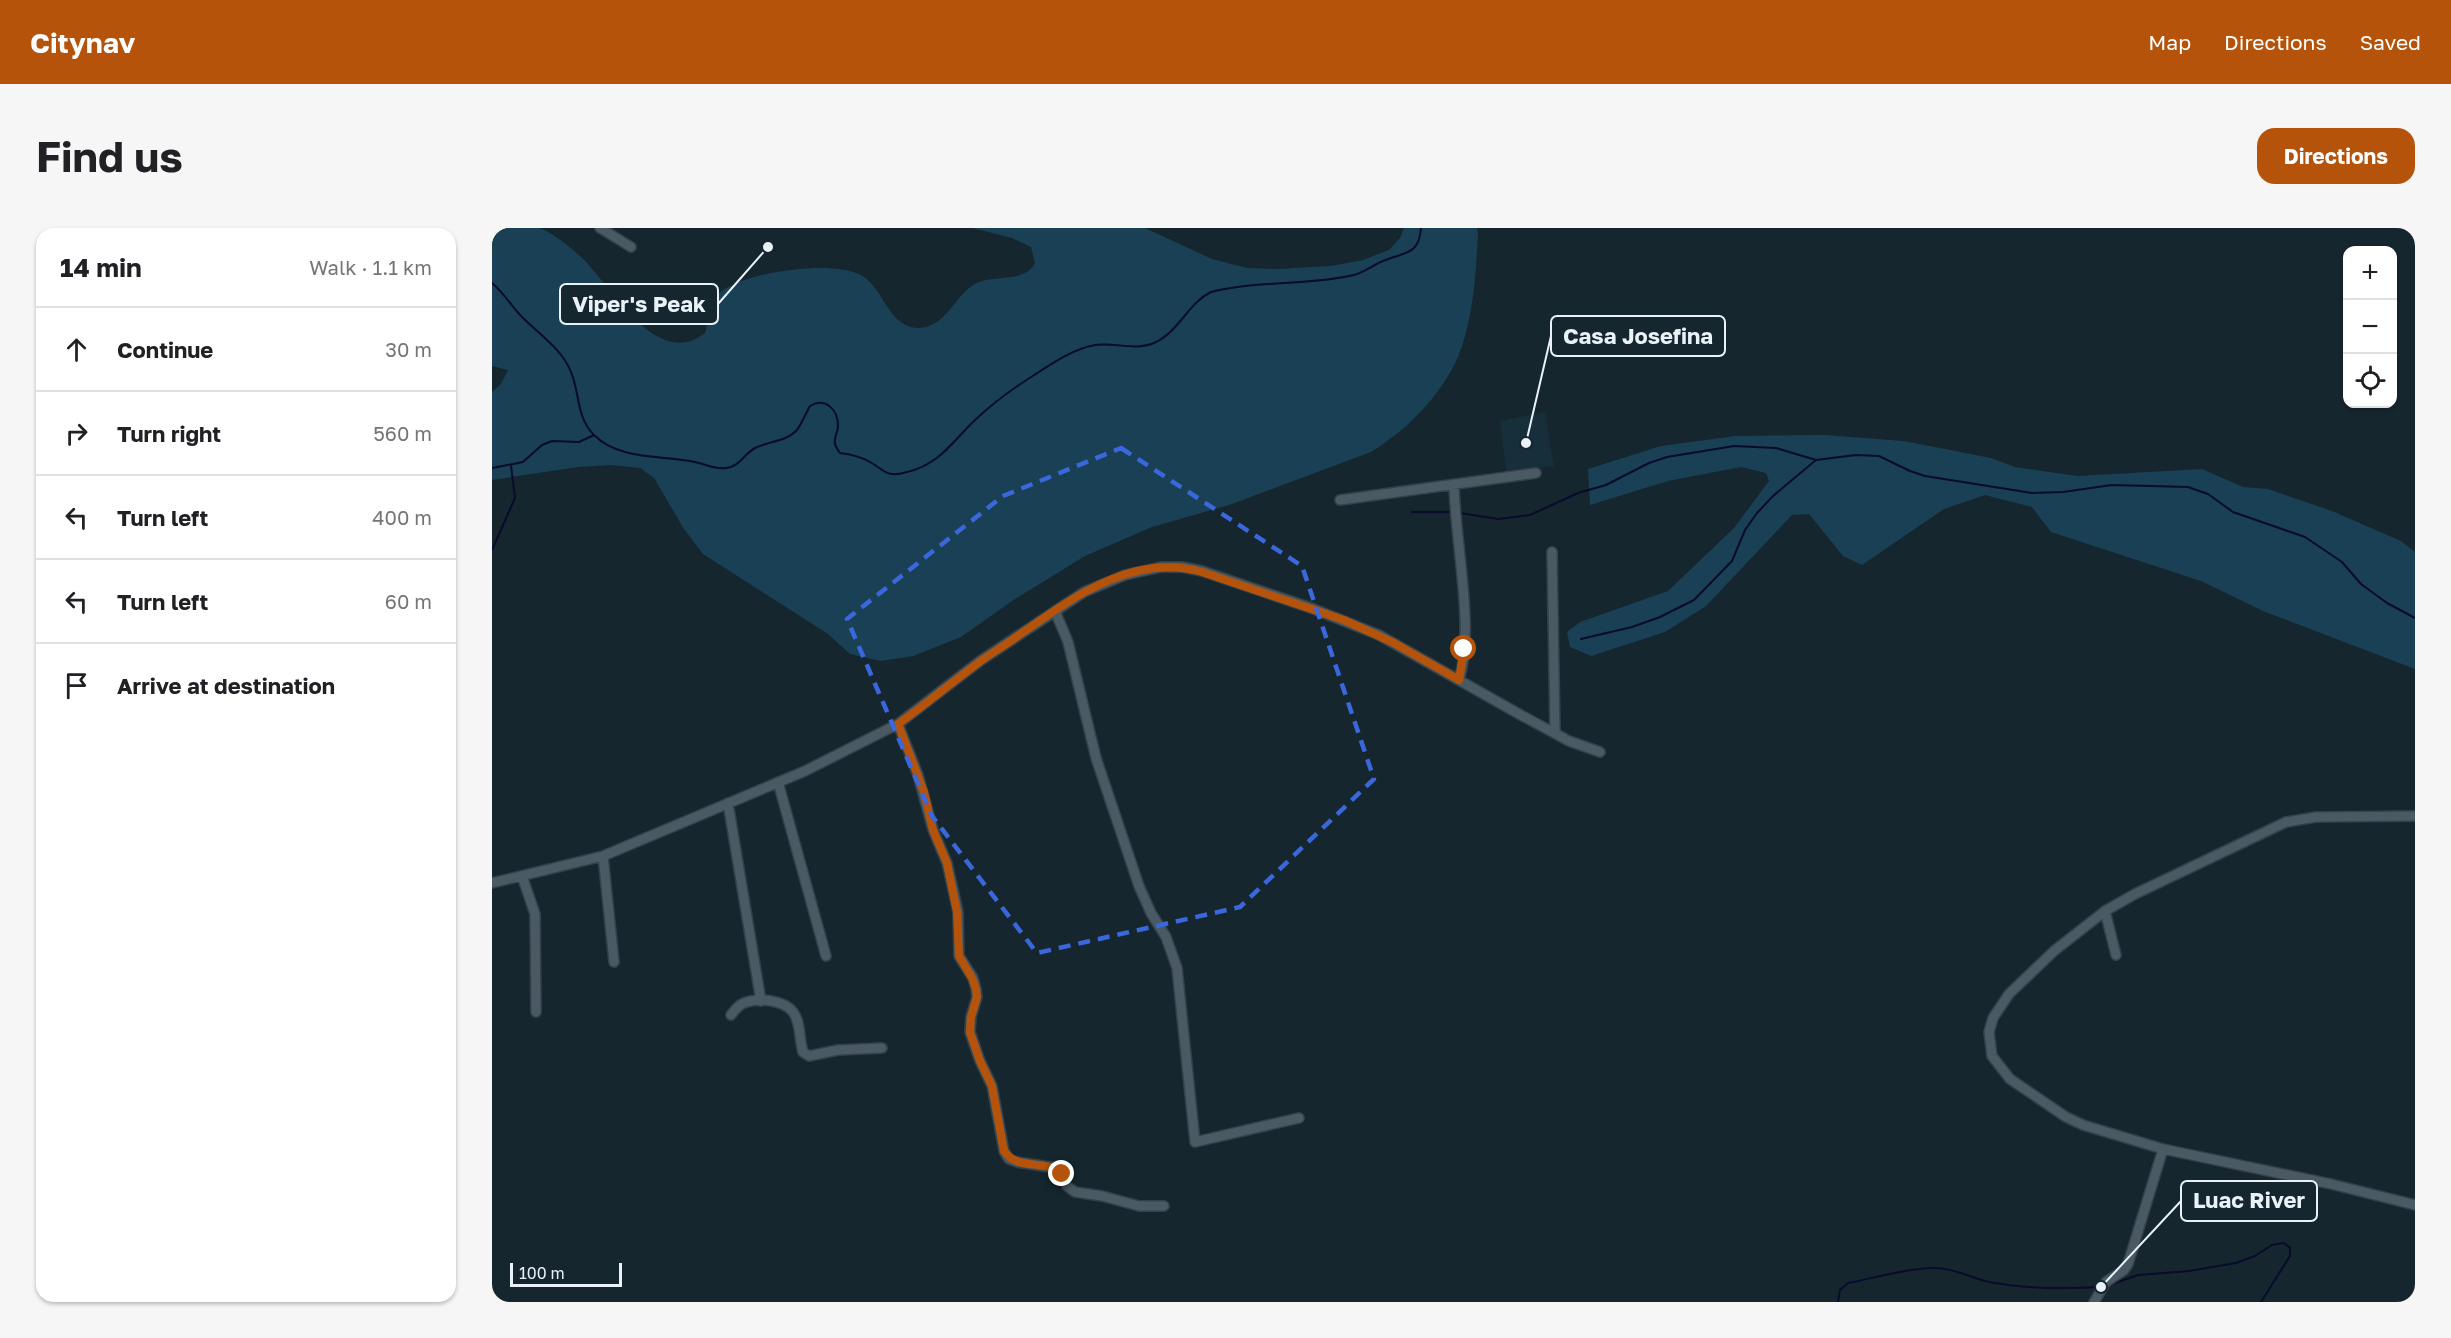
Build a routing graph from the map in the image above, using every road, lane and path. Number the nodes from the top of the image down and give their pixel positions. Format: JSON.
{"nodes":[{"id":1,"x":600,"y":228,"type":"edge"},
{"id":2,"x":631,"y":247,"type":"dead end"},
{"id":3,"x":1536,"y":473,"type":"dead end"},
{"id":4,"x":1454,"y":485,"type":"junction"},
{"id":5,"x":1340,"y":500,"type":"dead end"},
{"id":6,"x":1552,"y":552,"type":"dead end"},
{"id":7,"x":1055,"y":611,"type":"junction"},
{"id":8,"x":1459,"y":680,"type":"junction"},
{"id":9,"x":898,"y":724,"type":"junction"},
{"id":10,"x":1555,"y":733,"type":"junction"},
{"id":11,"x":1600,"y":752,"type":"dead end"},
{"id":12,"x":778,"y":782,"type":"junction"},
{"id":13,"x":728,"y":803,"type":"junction"},
{"id":14,"x":2415,"y":816,"type":"edge"},
{"id":15,"x":603,"y":856,"type":"junction"},
{"id":16,"x":522,"y":876,"type":"junction"},
{"id":17,"x":492,"y":883,"type":"edge"},
{"id":18,"x":2105,"y":911,"type":"junction"},
{"id":19,"x":2116,"y":955,"type":"dead end"},
{"id":20,"x":826,"y":956,"type":"dead end"},
{"id":21,"x":614,"y":962,"type":"dead end"},
{"id":22,"x":761,"y":1001,"type":"junction"},
{"id":23,"x":536,"y":1012,"type":"dead end"},
{"id":24,"x":731,"y":1015,"type":"dead end"},
{"id":25,"x":882,"y":1048,"type":"dead end"},
{"id":26,"x":1299,"y":1118,"type":"dead end"},
{"id":27,"x":2163,"y":1149,"type":"junction"},
{"id":28,"x":2415,"y":1205,"type":"edge"},
{"id":29,"x":1164,"y":1206,"type":"dead end"},
{"id":30,"x":2094,"y":1302,"type":"edge"}],
"edges":[{"from":1,"to":2,"type":"street"},
{"from":3,"to":4,"type":"street"},
{"from":4,"to":5,"type":"street"},
{"from":4,"to":8,"type":"street"},
{"from":6,"to":10,"type":"street"},
{"from":7,"to":8,"type":"street"},
{"from":7,"to":9,"type":"street"},
{"from":7,"to":26,"type":"street"},
{"from":8,"to":10,"type":"street"},
{"from":9,"to":12,"type":"street"},
{"from":9,"to":29,"type":"street"},
{"from":10,"to":11,"type":"street"},
{"from":12,"to":13,"type":"street"},
{"from":12,"to":20,"type":"street"},
{"from":13,"to":15,"type":"street"},
{"from":13,"to":22,"type":"street"},
{"from":14,"to":18,"type":"street"},
{"from":15,"to":16,"type":"street"},
{"from":15,"to":21,"type":"street"},
{"from":16,"to":17,"type":"street"},
{"from":16,"to":23,"type":"street"},
{"from":18,"to":19,"type":"street"},
{"from":18,"to":27,"type":"street"},
{"from":22,"to":24,"type":"street"},
{"from":22,"to":25,"type":"street"},
{"from":27,"to":28,"type":"street"},
{"from":27,"to":30,"type":"street"}]}
